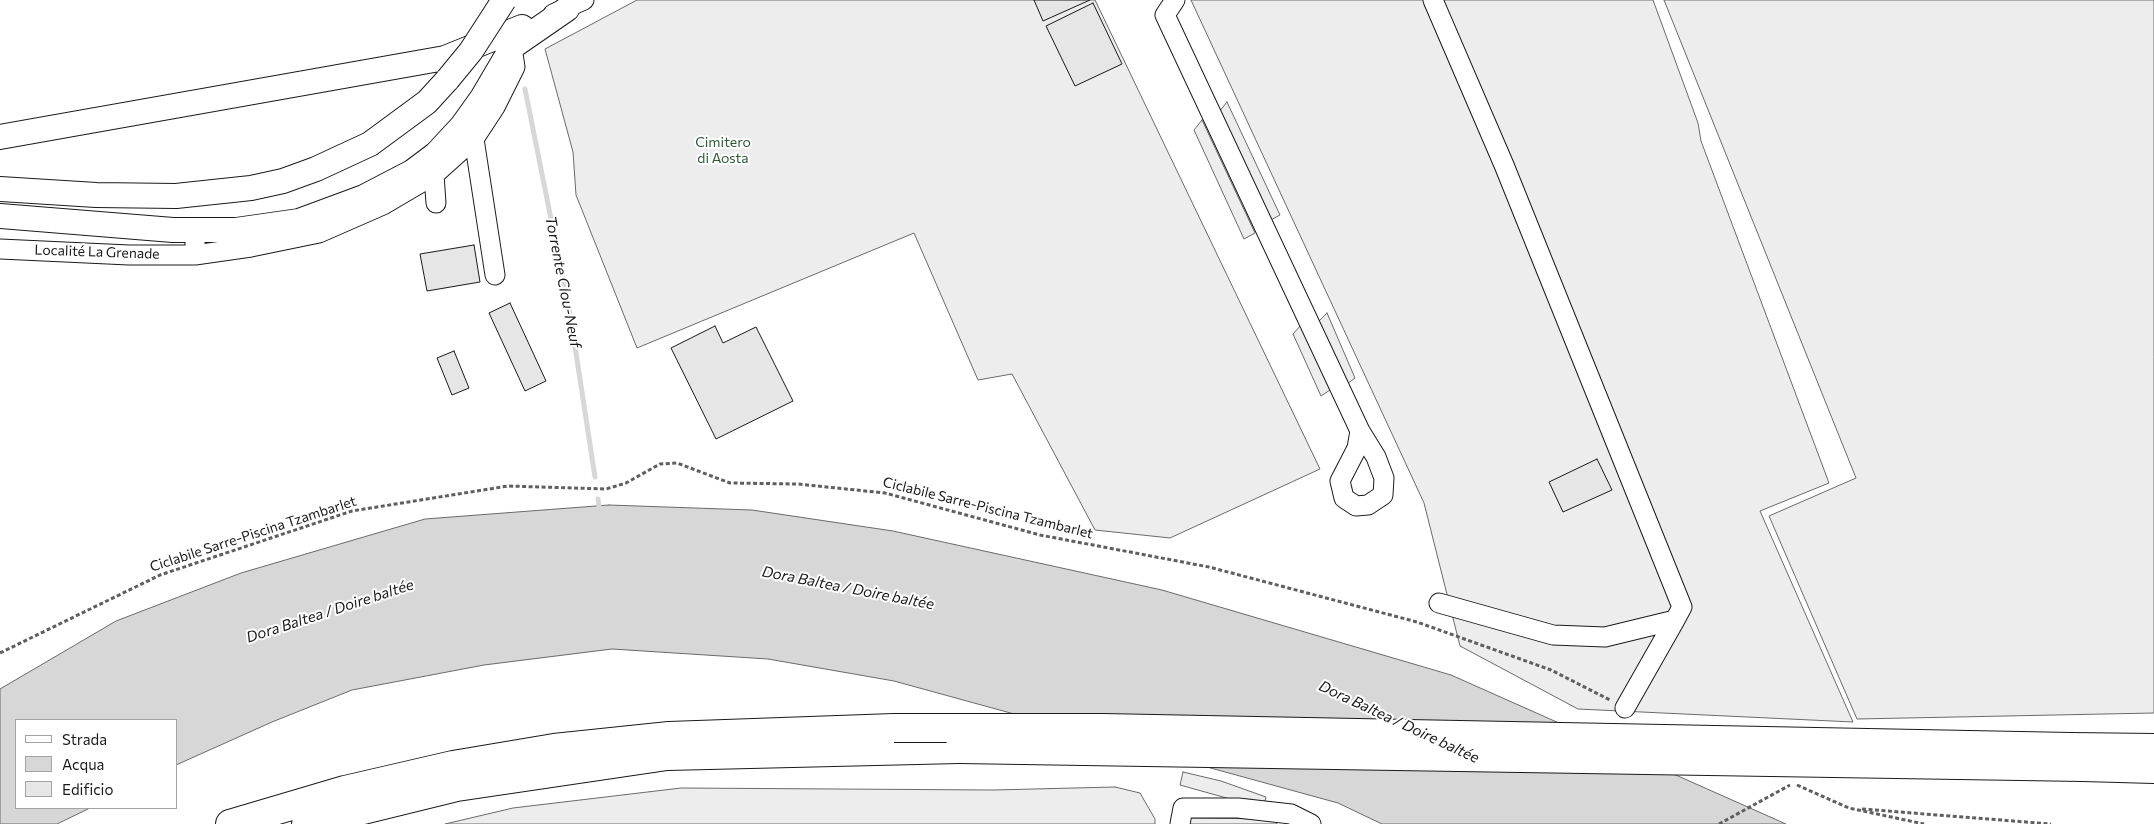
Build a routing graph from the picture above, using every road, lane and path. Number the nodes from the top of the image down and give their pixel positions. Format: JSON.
{"nodes":[{"id":1,"x":504,"y":0,"type":"edge"},
{"id":2,"x":1175,"y":0,"type":"edge"},
{"id":3,"x":1433,"y":0,"type":"edge"},
{"id":4,"x":575,"y":4,"type":"edge"},
{"id":5,"x":515,"y":35,"type":"junction"},
{"id":6,"x":480,"y":44,"type":"junction"},
{"id":7,"x":497,"y":70,"type":"junction"},
{"id":8,"x":0,"y":136,"type":"edge"},
{"id":9,"x":474,"y":139,"type":"junction"},
{"id":10,"x":434,"y":174,"type":"junction"},
{"id":11,"x":0,"y":189,"type":"edge"},
{"id":12,"x":436,"y":203,"type":"dead end"},
{"id":13,"x":0,"y":216,"type":"edge"},
{"id":14,"x":195,"y":230,"type":"junction"},
{"id":15,"x":0,"y":249,"type":"edge"},
{"id":16,"x":195,"y":255,"type":"junction"},
{"id":17,"x":495,"y":276,"type":"dead end"},
{"id":18,"x":1360,"y":431,"type":"dead end"},
{"id":19,"x":1439,"y":603,"type":"dead end"},
{"id":20,"x":1675,"y":620,"type":"junction"},
{"id":21,"x":0,"y":653,"type":"edge"},
{"id":22,"x":1625,"y":708,"type":"joint"},
{"id":23,"x":2154,"y":748,"type":"edge"},
{"id":24,"x":2077,"y":757,"type":"junction"},
{"id":25,"x":2154,"y":769,"type":"edge"},
{"id":26,"x":1849,"y":808,"type":"junction"},
{"id":27,"x":230,"y":824,"type":"edge"},
{"id":28,"x":306,"y":824,"type":"edge"},
{"id":29,"x":1180,"y":824,"type":"edge"},
{"id":30,"x":1311,"y":824,"type":"edge"},
{"id":31,"x":1719,"y":824,"type":"edge"},
{"id":32,"x":1924,"y":824,"type":"edge"},
{"id":33,"x":2051,"y":824,"type":"edge"}],
"edges":[{"from":1,"to":11,"type":"main road","bridge":true},
{"from":2,"to":18,"type":"street"},
{"from":3,"to":20,"type":"street"},
{"from":4,"to":5,"type":"main road"},
{"from":5,"to":6,"type":"main road"},
{"from":5,"to":7,"type":"main road"},
{"from":5,"to":9,"type":"street","name":"Localité La Grenade"},
{"from":6,"to":7,"type":"main road"},
{"from":6,"to":8,"type":"main road"},
{"from":7,"to":14,"type":"main road"},
{"from":9,"to":10,"type":"street","name":"Localité La Grenade"},
{"from":9,"to":17,"type":"street"},
{"from":10,"to":12,"type":"street"},
{"from":10,"to":16,"type":"street","name":"Localité La Grenade"},
{"from":13,"to":14,"type":"main road"},
{"from":14,"to":16,"type":"street"},
{"from":15,"to":16,"type":"street","name":"Localité La Grenade"},
{"from":19,"to":20,"type":"street"},
{"from":20,"to":22,"type":"street"},
{"from":21,"to":22,"type":"path","name":"Ciclabile Sarre-Piscina Tzambarlet"},
{"from":23,"to":24,"type":"highway"},
{"from":24,"to":25,"type":"highway"},
{"from":24,"to":27,"type":"highway","bridge":true},
{"from":24,"to":28,"type":"highway","bridge":true},
{"from":26,"to":31,"type":"path"},
{"from":26,"to":32,"type":"path"},
{"from":26,"to":33,"type":"path"},
{"from":29,"to":30,"type":"street"}]}
